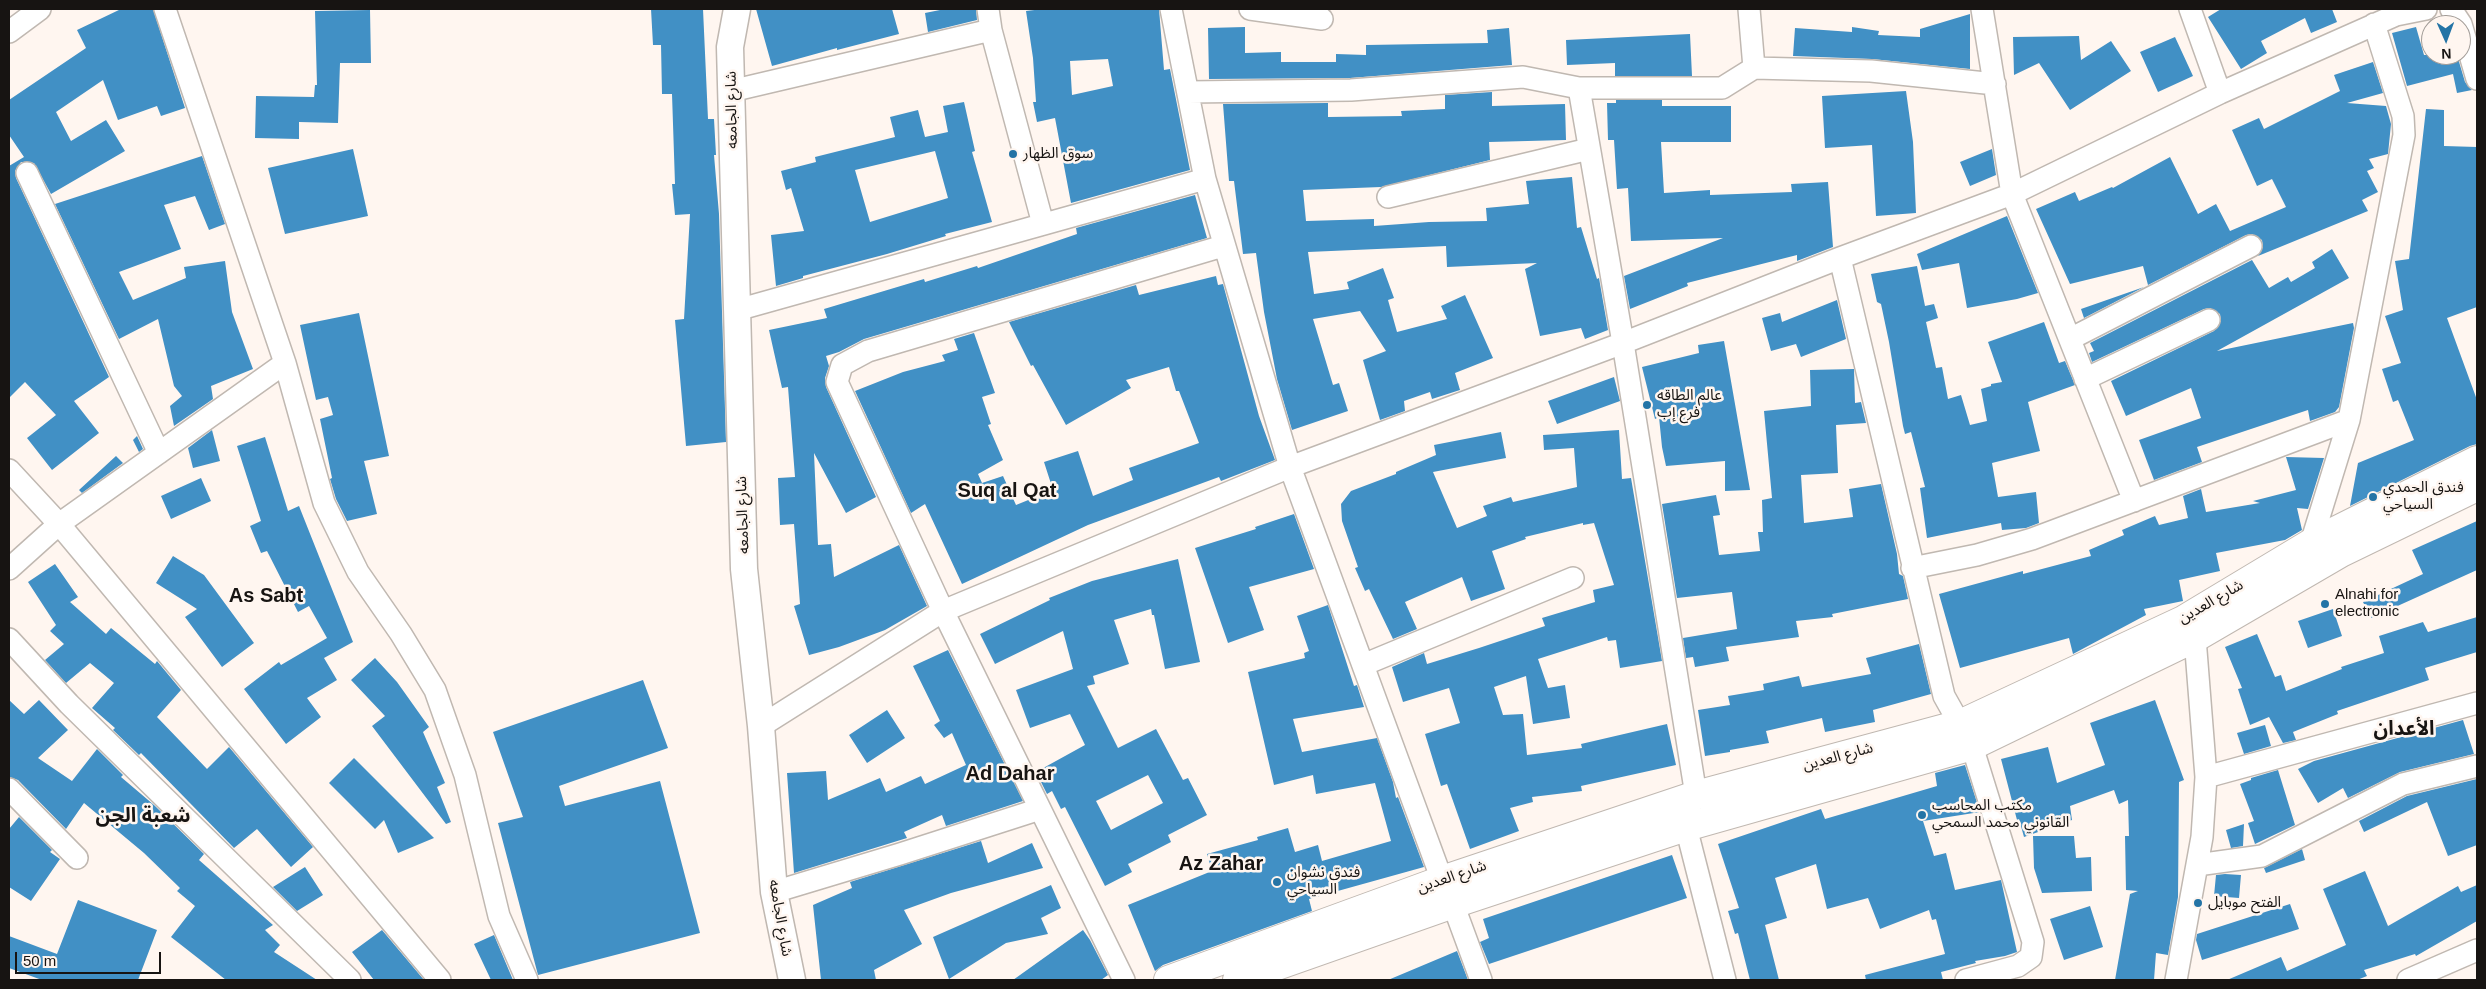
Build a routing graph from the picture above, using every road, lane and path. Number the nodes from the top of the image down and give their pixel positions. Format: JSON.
{"nodes":[{"id":1,"x":40,"y":9,"type":"edge"},
{"id":2,"x":165,"y":9,"type":"edge"},
{"id":3,"x":722,"y":9,"type":"edge"},
{"id":4,"x":737,"y":9,"type":"edge"},
{"id":5,"x":988,"y":9,"type":"edge"},
{"id":6,"x":1171,"y":9,"type":"edge"},
{"id":7,"x":1250,"y":9,"type":"edge"},
{"id":8,"x":1749,"y":9,"type":"edge"},
{"id":9,"x":1982,"y":9,"type":"edge"},
{"id":10,"x":2190,"y":9,"type":"edge"},
{"id":11,"x":2426,"y":9,"type":"edge"},
{"id":12,"x":2451,"y":9,"type":"edge"},
{"id":13,"x":2399,"y":12,"type":"edge"},
{"id":14,"x":1322,"y":19,"type":"dead end"},
{"id":15,"x":2374,"y":24,"type":"junction"},
{"id":16,"x":991,"y":30,"type":"junction"},
{"id":17,"x":9,"y":32,"type":"edge"},
{"id":18,"x":730,"y":47,"type":"junction"},
{"id":19,"x":1754,"y":68,"type":"junction"},
{"id":20,"x":2477,"y":79,"type":"edge"},
{"id":21,"x":1995,"y":84,"type":"junction"},
{"id":22,"x":1579,"y":88,"type":"junction"},
{"id":23,"x":731,"y":91,"type":"junction"},
{"id":24,"x":1188,"y":92,"type":"junction"},
{"id":25,"x":2220,"y":93,"type":"junction"},
{"id":26,"x":1590,"y":149,"type":"junction"},
{"id":27,"x":27,"y":173,"type":"dead end"},
{"id":28,"x":1205,"y":179,"type":"junction"},
{"id":29,"x":2012,"y":194,"type":"junction"},
{"id":30,"x":1388,"y":197,"type":"dead end"},
{"id":31,"x":1043,"y":224,"type":"junction"},
{"id":32,"x":1223,"y":246,"type":"junction"},
{"id":33,"x":2250,"y":246,"type":"dead end"},
{"id":34,"x":1840,"y":258,"type":"junction"},
{"id":35,"x":737,"y":310,"type":"junction"},
{"id":36,"x":2209,"y":320,"type":"dead end"},
{"id":37,"x":2070,"y":339,"type":"junction"},
{"id":38,"x":1623,"y":343,"type":"junction"},
{"id":39,"x":285,"y":363,"type":"junction"},
{"id":40,"x":2085,"y":379,"type":"junction"},
{"id":41,"x":2349,"y":420,"type":"junction"},
{"id":42,"x":159,"y":453,"type":"junction"},
{"id":43,"x":2477,"y":460,"type":"edge"},
{"id":44,"x":1290,"y":467,"type":"junction"},
{"id":45,"x":9,"y":470,"type":"edge"},
{"id":46,"x":2477,"y":487,"type":"edge"},
{"id":47,"x":2134,"y":501,"type":"junction"},
{"id":48,"x":59,"y":524,"type":"junction"},
{"id":49,"x":2311,"y":543,"type":"junction"},
{"id":50,"x":1912,"y":568,"type":"junction"},
{"id":51,"x":9,"y":569,"type":"edge"},
{"id":52,"x":1573,"y":578,"type":"dead end"},
{"id":53,"x":943,"y":611,"type":"junction"},
{"id":54,"x":2189,"y":629,"type":"junction"},
{"id":55,"x":9,"y":639,"type":"edge"},
{"id":56,"x":1363,"y":665,"type":"junction"},
{"id":57,"x":2477,"y":703,"type":"edge"},
{"id":58,"x":761,"y":726,"type":"junction"},
{"id":59,"x":1966,"y":735,"type":"junction"},
{"id":60,"x":2477,"y":766,"type":"edge"},
{"id":61,"x":2206,"y":777,"type":"junction"},
{"id":62,"x":9,"y":789,"type":"edge"},
{"id":63,"x":1696,"y":795,"type":"junction"},
{"id":64,"x":1040,"y":809,"type":"junction"},
{"id":65,"x":1686,"y":827,"type":"junction"},
{"id":66,"x":77,"y":858,"type":"dead end"},
{"id":67,"x":2197,"y":865,"type":"junction"},
{"id":68,"x":774,"y":892,"type":"junction"},
{"id":69,"x":1447,"y":892,"type":"junction"},
{"id":70,"x":2477,"y":950,"type":"edge"},
{"id":71,"x":435,"y":979,"type":"edge"},
{"id":72,"x":350,"y":980,"type":"edge"},
{"id":73,"x":527,"y":980,"type":"edge"},
{"id":74,"x":792,"y":980,"type":"edge"},
{"id":75,"x":1124,"y":980,"type":"edge"},
{"id":76,"x":1168,"y":980,"type":"edge"},
{"id":77,"x":1237,"y":980,"type":"edge"},
{"id":78,"x":1481,"y":980,"type":"edge"},
{"id":79,"x":1725,"y":980,"type":"edge"},
{"id":80,"x":1966,"y":980,"type":"edge"},
{"id":81,"x":2176,"y":980,"type":"edge"},
{"id":82,"x":2408,"y":980,"type":"edge"}],
"edges":[{"from":1,"to":17,"type":"street"},
{"from":2,"to":39,"type":"street"},
{"from":3,"to":18,"type":"street","name":"شارع الجامعه"},
{"from":4,"to":18,"type":"street","name":"شارع الجامعه"},
{"from":5,"to":16,"type":"street"},
{"from":6,"to":24,"type":"street"},
{"from":7,"to":14,"type":"street"},
{"from":8,"to":19,"type":"street"},
{"from":9,"to":21,"type":"street"},
{"from":10,"to":25,"type":"street"},
{"from":11,"to":13,"type":"street"},
{"from":12,"to":20,"type":"street"},
{"from":13,"to":15,"type":"street"},
{"from":15,"to":25,"type":"street"},
{"from":15,"to":41,"type":"street"},
{"from":16,"to":23,"type":"street"},
{"from":16,"to":31,"type":"street"},
{"from":18,"to":23,"type":"street","name":"شارع الجامعه"},
{"from":19,"to":21,"type":"street"},
{"from":19,"to":22,"type":"street"},
{"from":21,"to":29,"type":"street"},
{"from":22,"to":24,"type":"street"},
{"from":22,"to":26,"type":"street"},
{"from":23,"to":35,"type":"street","name":"شارع الجامعه"},
{"from":24,"to":28,"type":"street"},
{"from":25,"to":29,"type":"street"},
{"from":26,"to":30,"type":"street"},
{"from":26,"to":38,"type":"street"},
{"from":27,"to":42,"type":"street"},
{"from":28,"to":31,"type":"street"},
{"from":28,"to":32,"type":"street"},
{"from":29,"to":34,"type":"street"},
{"from":29,"to":37,"type":"street"},
{"from":31,"to":35,"type":"street"},
{"from":32,"to":44,"type":"street"},
{"from":32,"to":53,"type":"street"},
{"from":33,"to":37,"type":"street"},
{"from":34,"to":38,"type":"street"},
{"from":34,"to":50,"type":"street"},
{"from":35,"to":58,"type":"street","name":"شارع الجامعه"},
{"from":36,"to":40,"type":"street"},
{"from":37,"to":40,"type":"street"},
{"from":38,"to":44,"type":"street"},
{"from":38,"to":63,"type":"street"},
{"from":39,"to":42,"type":"street"},
{"from":39,"to":73,"type":"street"},
{"from":40,"to":47,"type":"street"},
{"from":41,"to":47,"type":"street"},
{"from":41,"to":49,"type":"street"},
{"from":42,"to":48,"type":"street"},
{"from":43,"to":49,"type":"main road","name":"شارع العدين"},
{"from":44,"to":53,"type":"street"},
{"from":44,"to":56,"type":"street"},
{"from":45,"to":48,"type":"street"},
{"from":46,"to":54,"type":"main road","name":"شارع العدين"},
{"from":47,"to":50,"type":"street"},
{"from":48,"to":51,"type":"street"},
{"from":48,"to":71,"type":"street"},
{"from":49,"to":54,"type":"main road","name":"شارع العدين"},
{"from":50,"to":59,"type":"street"},
{"from":52,"to":56,"type":"street"},
{"from":53,"to":58,"type":"street"},
{"from":53,"to":64,"type":"street"},
{"from":54,"to":59,"type":"main road","name":"شارع العدين"},
{"from":54,"to":61,"type":"street"},
{"from":55,"to":72,"type":"street"},
{"from":56,"to":69,"type":"street"},
{"from":57,"to":61,"type":"street"},
{"from":58,"to":68,"type":"street","name":"شارع الجامعه"},
{"from":59,"to":63,"type":"main road","name":"شارع العدين"},
{"from":59,"to":65,"type":"main road","name":"شارع العدين"},
{"from":59,"to":80,"type":"street"},
{"from":60,"to":67,"type":"street"},
{"from":61,"to":67,"type":"street"},
{"from":62,"to":66,"type":"street"},
{"from":63,"to":69,"type":"main road","name":"شارع العدين"},
{"from":64,"to":68,"type":"street"},
{"from":64,"to":75,"type":"street"},
{"from":65,"to":69,"type":"main road","name":"شارع العدين"},
{"from":65,"to":79,"type":"street"},
{"from":67,"to":81,"type":"street"},
{"from":68,"to":74,"type":"street","name":"شارع الجامعه"},
{"from":69,"to":76,"type":"main road","name":"شارع العدين"},
{"from":69,"to":77,"type":"main road","name":"شارع العدين"},
{"from":69,"to":78,"type":"street"},
{"from":70,"to":82,"type":"street"}]}
